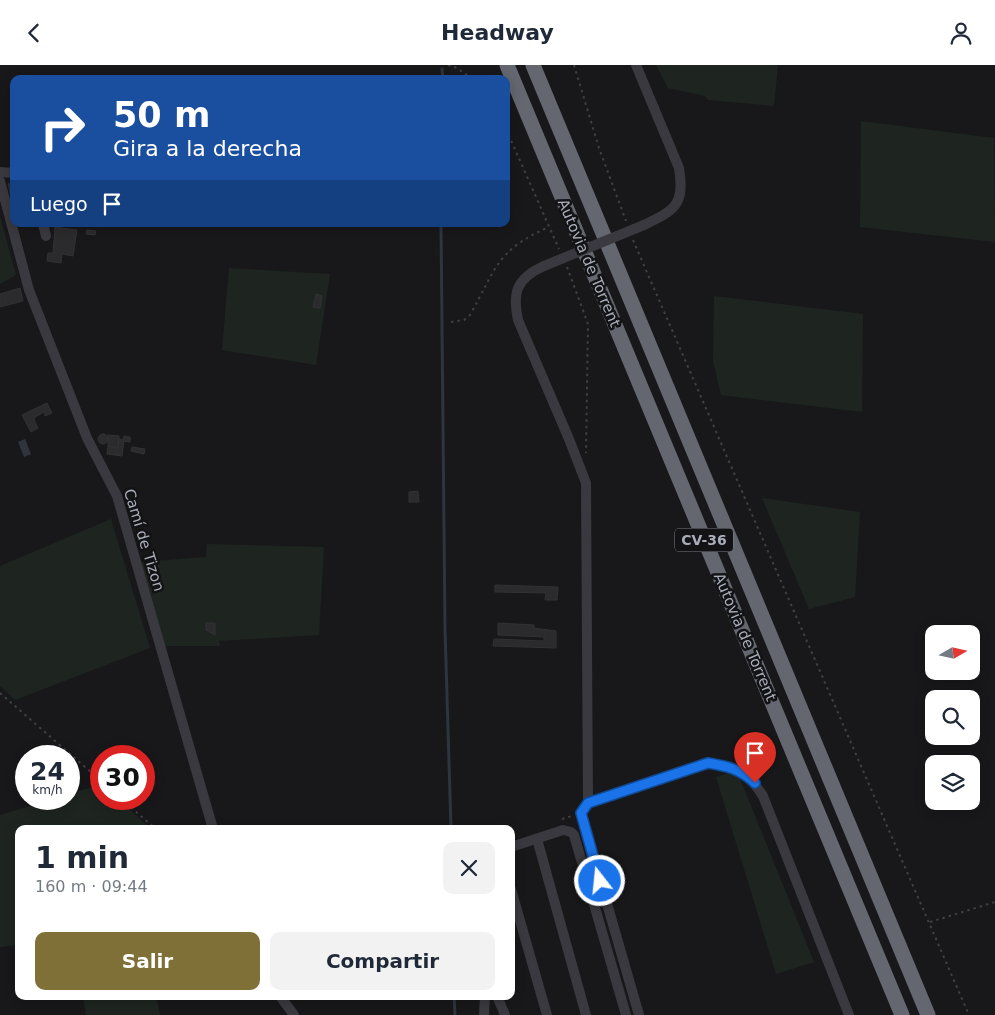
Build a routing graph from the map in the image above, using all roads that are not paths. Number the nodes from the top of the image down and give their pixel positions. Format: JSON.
{"nodes":[{"id":1,"x":507,"y":65,"type":"edge"},
{"id":2,"x":533,"y":65,"type":"edge"},
{"id":3,"x":636,"y":65,"type":"edge"},
{"id":4,"x":0,"y":181,"type":"edge"},
{"id":5,"x":10,"y":219,"type":"edge"},
{"id":6,"x":12,"y":227,"type":"edge"},
{"id":7,"x":44,"y":227,"type":"edge"},
{"id":8,"x":46,"y":236,"type":"dead end"},
{"id":9,"x":588,"y":803,"type":"junction"},
{"id":10,"x":212,"y":825,"type":"edge"},
{"id":11,"x":537,"y":839,"type":"junction"},
{"id":12,"x":515,"y":846,"type":"edge"},
{"id":13,"x":515,"y":903,"type":"edge"},
{"id":14,"x":283,"y":1000,"type":"edge"},
{"id":15,"x":485,"y":1000,"type":"edge"},
{"id":16,"x":499,"y":1000,"type":"edge"},
{"id":17,"x":294,"y":1015,"type":"edge"},
{"id":18,"x":484,"y":1015,"type":"edge"},
{"id":19,"x":505,"y":1015,"type":"edge"},
{"id":20,"x":548,"y":1015,"type":"edge"},
{"id":21,"x":586,"y":1015,"type":"edge"},
{"id":22,"x":626,"y":1015,"type":"edge"},
{"id":23,"x":639,"y":1015,"type":"edge"},
{"id":24,"x":849,"y":1015,"type":"edge"},
{"id":25,"x":902,"y":1015,"type":"edge"},
{"id":26,"x":929,"y":1015,"type":"edge"}],
"edges":[{"from":1,"to":25,"type":"highway","name":"Autovia de Torrent","number":"CV-36"},
{"from":2,"to":26,"type":"highway","name":"Autovia de Torrent","number":"CV-36"},
{"from":3,"to":9,"type":"street","bridge":true},
{"from":4,"to":5,"type":"street","name":"Camí de Tizon"},
{"from":6,"to":10,"type":"street","name":"Camí de Tizon"},
{"from":7,"to":8,"type":"street"},
{"from":9,"to":23,"type":"street"},
{"from":9,"to":24,"type":"street"},
{"from":11,"to":12,"type":"street"},
{"from":11,"to":21,"type":"street"},
{"from":11,"to":22,"type":"street"},
{"from":13,"to":20,"type":"street"},
{"from":14,"to":17,"type":"street"},
{"from":15,"to":18,"type":"street"},
{"from":16,"to":19,"type":"street"}]}
